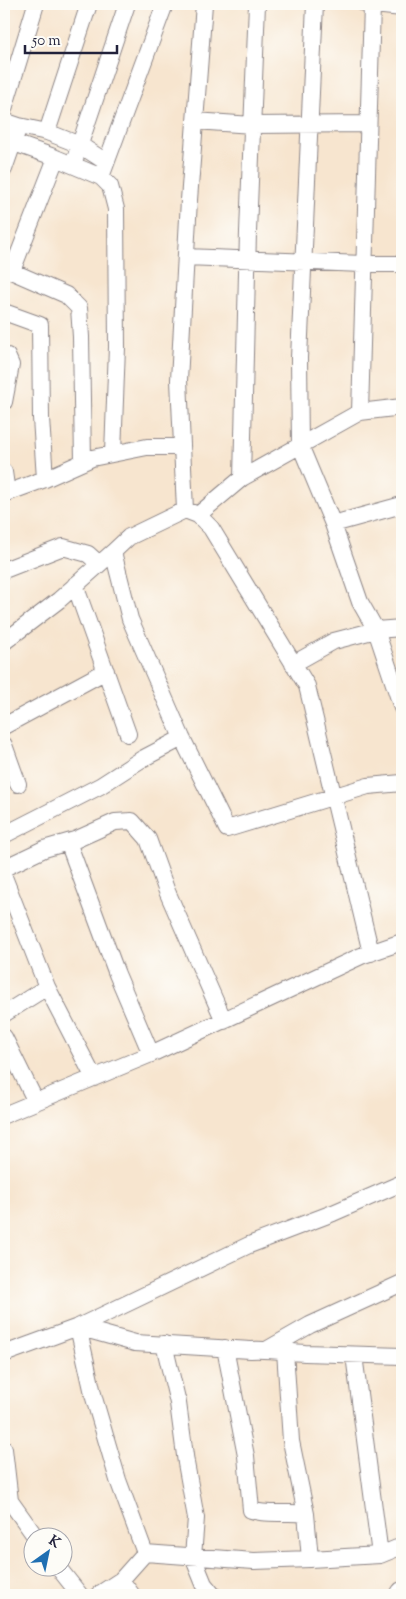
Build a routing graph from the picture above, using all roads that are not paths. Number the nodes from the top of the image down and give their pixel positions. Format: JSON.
{"nodes":[{"id":1,"x":36,"y":4,"type":"edge"},
{"id":2,"x":89,"y":4,"type":"edge"},
{"id":3,"x":127,"y":4,"type":"edge"},
{"id":4,"x":165,"y":4,"type":"edge"},
{"id":5,"x":204,"y":4,"type":"edge"},
{"id":6,"x":257,"y":4,"type":"edge"},
{"id":7,"x":314,"y":4,"type":"edge"},
{"id":8,"x":376,"y":4,"type":"edge"},
{"id":9,"x":402,"y":8,"type":"edge"},
{"id":10,"x":4,"y":108,"type":"edge"},
{"id":11,"x":195,"y":121,"type":"junction"},
{"id":12,"x":12,"y":124,"type":"edge"},
{"id":13,"x":310,"y":124,"type":"junction"},
{"id":14,"x":368,"y":124,"type":"junction"},
{"id":15,"x":252,"y":125,"type":"junction"},
{"id":16,"x":47,"y":132,"type":"junction"},
{"id":17,"x":14,"y":143,"type":"junction"},
{"id":18,"x":80,"y":145,"type":"junction"},
{"id":19,"x":56,"y":158,"type":"junction"},
{"id":20,"x":73,"y":165,"type":"junction"},
{"id":21,"x":4,"y":168,"type":"edge"},
{"id":22,"x":104,"y":169,"type":"junction"},
{"id":23,"x":186,"y":257,"type":"junction"},
{"id":24,"x":247,"y":260,"type":"junction"},
{"id":25,"x":304,"y":261,"type":"junction"},
{"id":26,"x":363,"y":264,"type":"junction"},
{"id":27,"x":402,"y":264,"type":"edge"},
{"id":28,"x":8,"y":270,"type":"edge"},
{"id":29,"x":4,"y":312,"type":"edge"},
{"id":30,"x":4,"y":356,"type":"edge"},
{"id":31,"x":4,"y":402,"type":"edge"},
{"id":32,"x":402,"y":407,"type":"edge"},
{"id":33,"x":360,"y":412,"type":"junction"},
{"id":34,"x":300,"y":445,"type":"junction"},
{"id":35,"x":182,"y":448,"type":"junction"},
{"id":36,"x":114,"y":454,"type":"junction"},
{"id":37,"x":83,"y":462,"type":"junction"},
{"id":38,"x":4,"y":472,"type":"edge"},
{"id":39,"x":242,"y":478,"type":"junction"},
{"id":40,"x":45,"y":479,"type":"junction"},
{"id":41,"x":6,"y":494,"type":"edge"},
{"id":42,"x":402,"y":505,"type":"edge"},
{"id":43,"x":191,"y":513,"type":"junction"},
{"id":44,"x":333,"y":524,"type":"junction"},
{"id":45,"x":113,"y":552,"type":"junction"},
{"id":46,"x":99,"y":564,"type":"junction"},
{"id":47,"x":4,"y":570,"type":"edge"},
{"id":48,"x":75,"y":586,"type":"junction"},
{"id":49,"x":402,"y":628,"type":"edge"},
{"id":50,"x":376,"y":630,"type":"junction"},
{"id":51,"x":4,"y":642,"type":"edge"},
{"id":52,"x":293,"y":664,"type":"junction"},
{"id":53,"x":106,"y":671,"type":"junction"},
{"id":54,"x":402,"y":708,"type":"edge"},
{"id":55,"x":4,"y":726,"type":"edge"},
{"id":56,"x":128,"y":734,"type":"dead end"},
{"id":57,"x":182,"y":738,"type":"junction"},
{"id":58,"x":4,"y":745,"type":"edge"},
{"id":59,"x":402,"y":783,"type":"edge"},
{"id":60,"x":18,"y":784,"type":"dead end"},
{"id":61,"x":333,"y":796,"type":"junction"},
{"id":62,"x":4,"y":835,"type":"edge"},
{"id":63,"x":68,"y":842,"type":"junction"},
{"id":64,"x":4,"y":868,"type":"edge"},
{"id":65,"x":4,"y":877,"type":"edge"},
{"id":66,"x":402,"y":942,"type":"edge"},
{"id":67,"x":371,"y":953,"type":"junction"},
{"id":68,"x":47,"y":987,"type":"junction"},
{"id":69,"x":4,"y":1014,"type":"edge"},
{"id":70,"x":224,"y":1020,"type":"junction"},
{"id":71,"x":4,"y":1037,"type":"edge"},
{"id":72,"x":151,"y":1054,"type":"junction"},
{"id":73,"x":94,"y":1078,"type":"junction"},
{"id":74,"x":36,"y":1102,"type":"junction"},
{"id":75,"x":4,"y":1115,"type":"edge"},
{"id":76,"x":402,"y":1183,"type":"edge"},
{"id":77,"x":402,"y":1283,"type":"edge"},
{"id":78,"x":78,"y":1327,"type":"junction"},
{"id":79,"x":164,"y":1344,"type":"junction"},
{"id":80,"x":225,"y":1348,"type":"junction"},
{"id":81,"x":268,"y":1349,"type":"junction"},
{"id":82,"x":285,"y":1352,"type":"junction"},
{"id":83,"x":4,"y":1354,"type":"edge"},
{"id":84,"x":354,"y":1354,"type":"junction"},
{"id":85,"x":402,"y":1356,"type":"edge"},
{"id":86,"x":4,"y":1449,"type":"edge"},
{"id":87,"x":6,"y":1487,"type":"edge"},
{"id":88,"x":306,"y":1514,"type":"junction"},
{"id":89,"x":28,"y":1526,"type":"edge"},
{"id":90,"x":402,"y":1546,"type":"edge"},
{"id":91,"x":145,"y":1553,"type":"junction"},
{"id":92,"x":380,"y":1554,"type":"junction"},
{"id":93,"x":193,"y":1557,"type":"junction"},
{"id":94,"x":310,"y":1559,"type":"junction"},
{"id":95,"x":65,"y":1576,"type":"edge"},
{"id":96,"x":121,"y":1580,"type":"junction"},
{"id":97,"x":402,"y":1592,"type":"edge"},
{"id":98,"x":80,"y":1595,"type":"edge"},
{"id":99,"x":98,"y":1595,"type":"edge"},
{"id":100,"x":132,"y":1595,"type":"edge"},
{"id":101,"x":213,"y":1595,"type":"edge"},
{"id":102,"x":400,"y":1595,"type":"edge"}],
"edges":[{"from":1,"to":10,"type":"street"},
{"from":2,"to":16,"type":"street"},
{"from":3,"to":18,"type":"street"},
{"from":4,"to":22,"type":"street"},
{"from":5,"to":11,"type":"street"},
{"from":6,"to":15,"type":"street"},
{"from":7,"to":13,"type":"street"},
{"from":8,"to":9,"type":"street"},
{"from":8,"to":14,"type":"street"},
{"from":11,"to":15,"type":"street"},
{"from":11,"to":23,"type":"street"},
{"from":12,"to":16,"type":"street"},
{"from":12,"to":17,"type":"street"},
{"from":13,"to":14,"type":"street"},
{"from":13,"to":15,"type":"street"},
{"from":13,"to":25,"type":"street"},
{"from":14,"to":26,"type":"street"},
{"from":15,"to":24,"type":"street"},
{"from":16,"to":18,"type":"street"},
{"from":17,"to":19,"type":"street"},
{"from":17,"to":21,"type":"street"},
{"from":18,"to":20,"type":"street"},
{"from":18,"to":22,"type":"street"},
{"from":19,"to":20,"type":"street"},
{"from":19,"to":28,"type":"street"},
{"from":20,"to":22,"type":"street"},
{"from":22,"to":36,"type":"street"},
{"from":23,"to":24,"type":"street"},
{"from":23,"to":35,"type":"street"},
{"from":24,"to":25,"type":"street"},
{"from":24,"to":39,"type":"street"},
{"from":25,"to":26,"type":"street"},
{"from":25,"to":34,"type":"street"},
{"from":26,"to":27,"type":"street"},
{"from":26,"to":33,"type":"street"},
{"from":28,"to":37,"type":"street"},
{"from":29,"to":40,"type":"street"},
{"from":30,"to":31,"type":"street"},
{"from":32,"to":33,"type":"street"},
{"from":33,"to":34,"type":"street"},
{"from":34,"to":39,"type":"street"},
{"from":34,"to":44,"type":"street"},
{"from":35,"to":36,"type":"street"},
{"from":35,"to":43,"type":"street"},
{"from":36,"to":37,"type":"street"},
{"from":37,"to":40,"type":"street"},
{"from":38,"to":41,"type":"street"},
{"from":39,"to":43,"type":"street"},
{"from":40,"to":41,"type":"street"},
{"from":42,"to":44,"type":"street"},
{"from":43,"to":45,"type":"street"},
{"from":43,"to":52,"type":"street"},
{"from":44,"to":50,"type":"street"},
{"from":45,"to":46,"type":"street"},
{"from":45,"to":57,"type":"street"},
{"from":46,"to":47,"type":"street"},
{"from":46,"to":48,"type":"street"},
{"from":48,"to":51,"type":"street"},
{"from":48,"to":53,"type":"street"},
{"from":49,"to":50,"type":"street"},
{"from":50,"to":52,"type":"street"},
{"from":50,"to":54,"type":"street"},
{"from":52,"to":61,"type":"street"},
{"from":53,"to":55,"type":"street"},
{"from":53,"to":56,"type":"street"},
{"from":57,"to":61,"type":"street"},
{"from":57,"to":62,"type":"street"},
{"from":58,"to":60,"type":"street"},
{"from":59,"to":61,"type":"street"},
{"from":61,"to":67,"type":"street"},
{"from":63,"to":64,"type":"street"},
{"from":63,"to":70,"type":"street"},
{"from":63,"to":72,"type":"street"},
{"from":65,"to":68,"type":"street"},
{"from":66,"to":67,"type":"street"},
{"from":67,"to":70,"type":"street"},
{"from":68,"to":69,"type":"street"},
{"from":68,"to":73,"type":"street"},
{"from":70,"to":72,"type":"street"},
{"from":71,"to":74,"type":"street"},
{"from":72,"to":73,"type":"street"},
{"from":73,"to":74,"type":"street"},
{"from":74,"to":75,"type":"street"},
{"from":76,"to":78,"type":"street"},
{"from":77,"to":81,"type":"street"},
{"from":78,"to":79,"type":"street"},
{"from":78,"to":83,"type":"street"},
{"from":78,"to":91,"type":"street"},
{"from":79,"to":80,"type":"street"},
{"from":79,"to":93,"type":"street"},
{"from":80,"to":81,"type":"street"},
{"from":80,"to":88,"type":"street"},
{"from":81,"to":82,"type":"street"},
{"from":82,"to":84,"type":"street"},
{"from":82,"to":88,"type":"street"},
{"from":84,"to":85,"type":"street"},
{"from":84,"to":92,"type":"street"},
{"from":86,"to":87,"type":"street"},
{"from":87,"to":89,"type":"street"},
{"from":88,"to":94,"type":"street"},
{"from":90,"to":92,"type":"street"},
{"from":91,"to":93,"type":"street"},
{"from":91,"to":96,"type":"street"},
{"from":92,"to":94,"type":"street"},
{"from":93,"to":94,"type":"street"},
{"from":93,"to":101,"type":"street"},
{"from":95,"to":98,"type":"street"},
{"from":96,"to":99,"type":"street"},
{"from":96,"to":100,"type":"street"},
{"from":97,"to":102,"type":"main road"}]}
